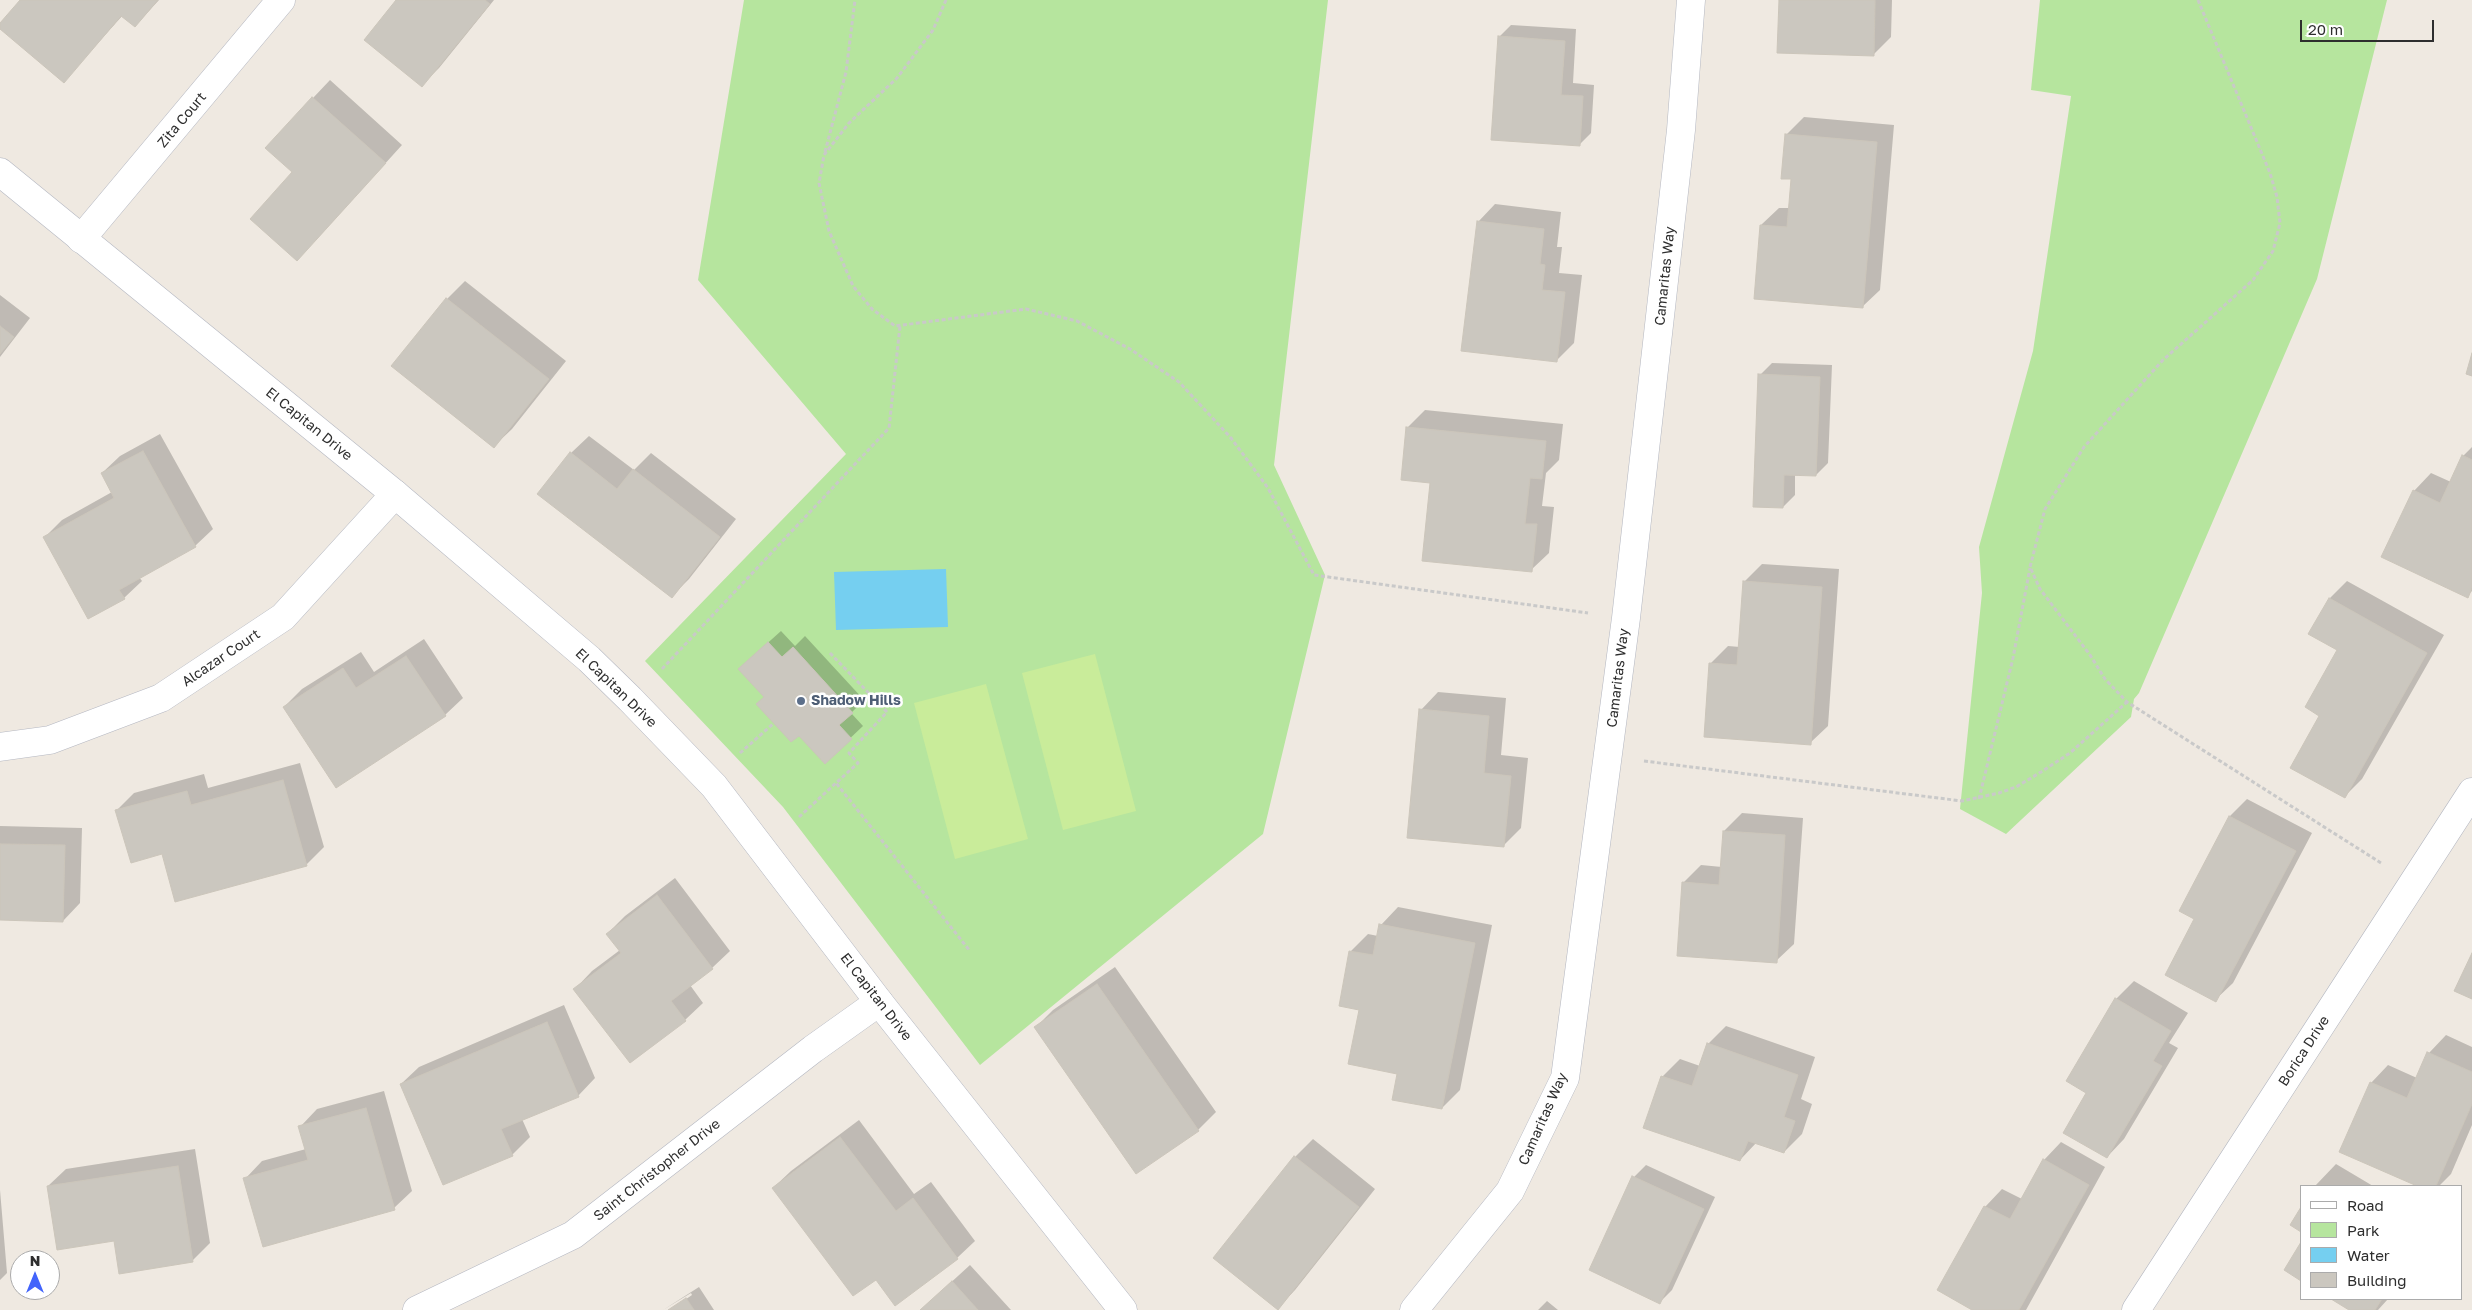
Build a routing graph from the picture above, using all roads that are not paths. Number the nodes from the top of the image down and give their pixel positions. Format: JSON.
{"nodes":[{"id":1,"x":281,"y":0,"type":"edge"},
{"id":2,"x":1691,"y":0,"type":"edge"},
{"id":3,"x":0,"y":172,"type":"edge"},
{"id":4,"x":81,"y":239,"type":"junction"},
{"id":5,"x":395,"y":494,"type":"junction"},
{"id":6,"x":0,"y":747,"type":"edge"},
{"id":7,"x":2472,"y":792,"type":"edge"},
{"id":8,"x":879,"y":1002,"type":"junction"},
{"id":9,"x":417,"y":1310,"type":"edge"},
{"id":10,"x":1123,"y":1310,"type":"edge"},
{"id":11,"x":1414,"y":1310,"type":"edge"},
{"id":12,"x":2136,"y":1310,"type":"edge"}],
"edges":[{"from":1,"to":4,"type":"street","name":"Zita Court"},
{"from":2,"to":11,"type":"street","name":"Camaritas Way"},
{"from":3,"to":4,"type":"street","name":"El Capitan Drive"},
{"from":4,"to":5,"type":"street","name":"El Capitan Drive"},
{"from":5,"to":6,"type":"street","name":"Alcazar Court"},
{"from":5,"to":8,"type":"street","name":"El Capitan Drive"},
{"from":7,"to":12,"type":"street","name":"Borica Drive"},
{"from":8,"to":9,"type":"street","name":"Saint Christopher Drive"},
{"from":8,"to":10,"type":"street","name":"El Capitan Drive"}]}
